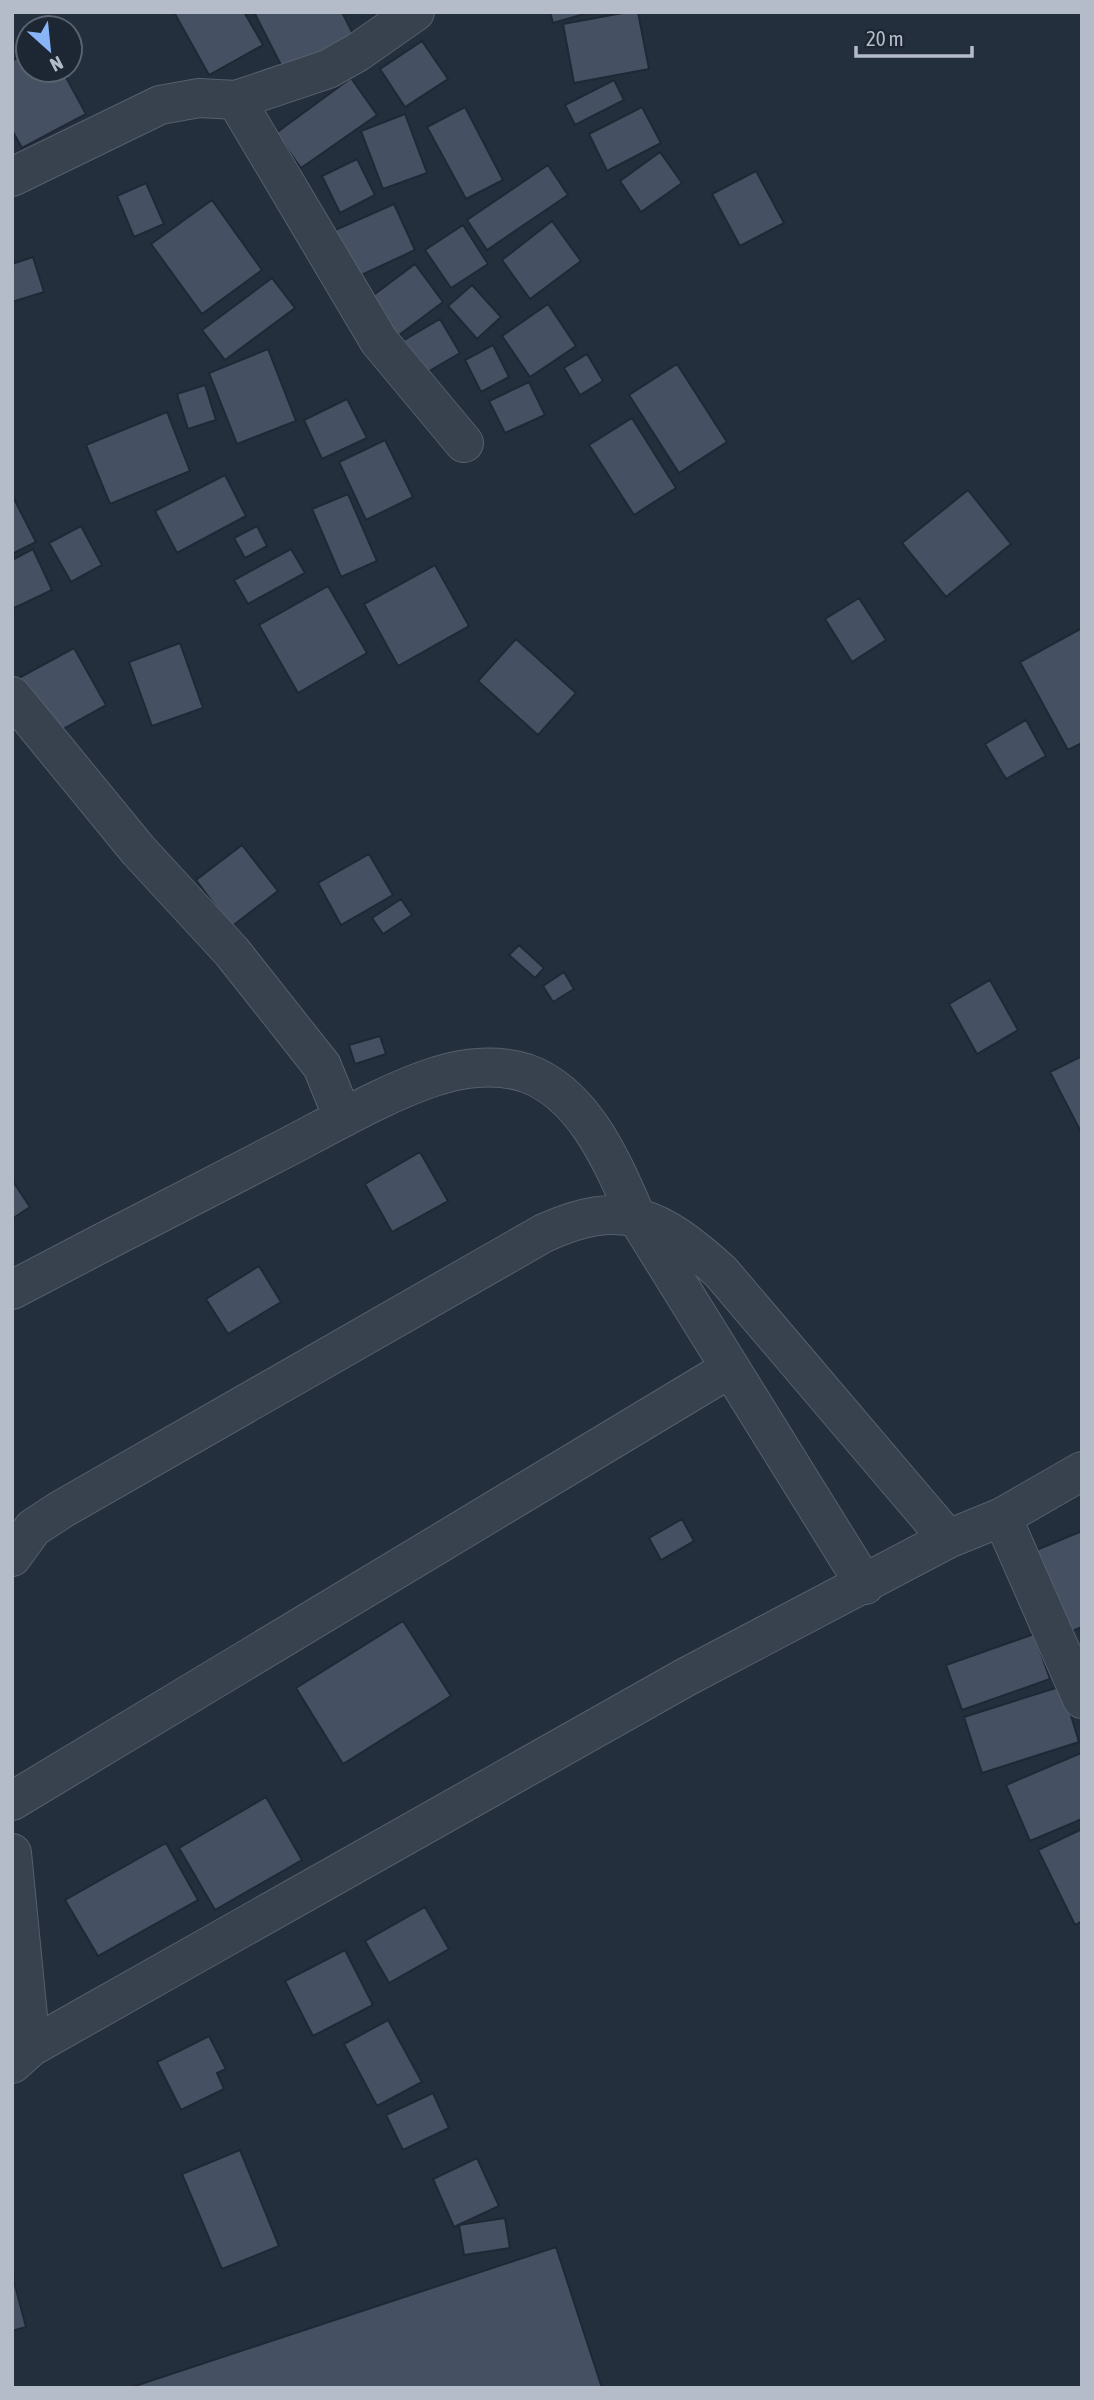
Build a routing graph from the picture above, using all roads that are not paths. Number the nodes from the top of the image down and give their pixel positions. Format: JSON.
{"nodes":[{"id":1,"x":415,"y":12,"type":"edge"},
{"id":2,"x":236,"y":100,"type":"junction"},
{"id":3,"x":12,"y":177,"type":"edge"},
{"id":4,"x":464,"y":443,"type":"dead end"},
{"id":5,"x":12,"y":696,"type":"edge"},
{"id":6,"x":342,"y":1118,"type":"junction"},
{"id":7,"x":636,"y":1216,"type":"junction"},
{"id":8,"x":12,"y":1290,"type":"edge"},
{"id":9,"x":729,"y":1369,"type":"junction"},
{"id":10,"x":1082,"y":1471,"type":"edge"},
{"id":11,"x":1002,"y":1517,"type":"junction"},
{"id":12,"x":948,"y":1539,"type":"junction"},
{"id":13,"x":12,"y":1557,"type":"edge"},
{"id":14,"x":865,"y":1585,"type":"junction"},
{"id":15,"x":1082,"y":1699,"type":"edge"},
{"id":16,"x":12,"y":1801,"type":"edge"},
{"id":17,"x":12,"y":1853,"type":"edge"},
{"id":18,"x":22,"y":2056,"type":"edge"}],
"edges":[{"from":1,"to":2,"type":"street"},
{"from":2,"to":3,"type":"street"},
{"from":2,"to":4,"type":"street"},
{"from":5,"to":6,"type":"street"},
{"from":6,"to":7,"type":"street"},
{"from":6,"to":8,"type":"street"},
{"from":7,"to":9,"type":"street"},
{"from":7,"to":12,"type":"street"},
{"from":7,"to":13,"type":"street"},
{"from":9,"to":14,"type":"street"},
{"from":9,"to":16,"type":"street"},
{"from":10,"to":11,"type":"street"},
{"from":11,"to":12,"type":"street"},
{"from":11,"to":15,"type":"street"},
{"from":12,"to":14,"type":"street"},
{"from":14,"to":18,"type":"street"},
{"from":17,"to":18,"type":"street"}]}
